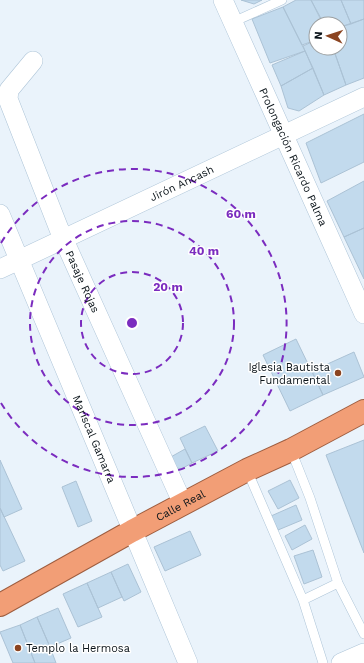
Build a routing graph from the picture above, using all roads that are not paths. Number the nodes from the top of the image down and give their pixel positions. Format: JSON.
{"nodes":[{"id":1,"x":224,"y":0,"type":"edge"},
{"id":2,"x":282,"y":0,"type":"edge"},
{"id":3,"x":233,"y":22,"type":"junction"},
{"id":4,"x":33,"y":61,"type":"dead end"},
{"id":5,"x":364,"y":97,"type":"edge"},
{"id":6,"x":284,"y":135,"type":"junction"},
{"id":7,"x":0,"y":214,"type":"edge"},
{"id":8,"x":64,"y":239,"type":"junction"},
{"id":9,"x":18,"y":260,"type":"junction"},
{"id":10,"x":0,"y":269,"type":"edge"},
{"id":11,"x":364,"y":314,"type":"edge"},
{"id":12,"x":364,"y":411,"type":"edge"},
{"id":13,"x":291,"y":450,"type":"junction"},
{"id":14,"x":247,"y":470,"type":"junction"},
{"id":15,"x":182,"y":504,"type":"junction"},
{"id":16,"x":132,"y":531,"type":"junction"},
{"id":17,"x":338,"y":584,"type":"junction"},
{"id":18,"x":303,"y":600,"type":"junction"},
{"id":19,"x":0,"y":605,"type":"edge"},
{"id":20,"x":364,"y":634,"type":"edge"},
{"id":21,"x":364,"y":653,"type":"edge"},
{"id":22,"x":188,"y":663,"type":"edge"},
{"id":23,"x":323,"y":663,"type":"edge"},
{"id":24,"x":341,"y":663,"type":"edge"}],
"edges":[{"from":1,"to":3,"type":"street","name":"Prolongación Ricardo Palma"},
{"from":2,"to":3,"type":"lane"},
{"from":3,"to":6,"type":"street","name":"Prolongación Ricardo Palma"},
{"from":4,"to":8,"type":"street","name":"Pasaje Rojas"},
{"from":5,"to":6,"type":"street","name":"Jirón Ancash"},
{"from":6,"to":8,"type":"street","name":"Jirón Ancash"},
{"from":6,"to":11,"type":"street","name":"Prolongación Ricardo Palma"},
{"from":7,"to":9,"type":"street","name":"Mariscal Gamarra"},
{"from":8,"to":9,"type":"street","name":"Jirón Ancash"},
{"from":8,"to":15,"type":"street","name":"Pasaje Rojas"},
{"from":9,"to":10,"type":"street","name":"Jirón Ancash"},
{"from":9,"to":16,"type":"street","name":"Mariscal Gamarra"},
{"from":12,"to":13,"type":"highway","name":"Calle Real"},
{"from":13,"to":14,"type":"highway","name":"Calle Real"},
{"from":13,"to":17,"type":"lane"},
{"from":14,"to":15,"type":"highway","name":"Calle Real"},
{"from":14,"to":18,"type":"lane"},
{"from":15,"to":16,"type":"highway","name":"Calle Real"},
{"from":16,"to":19,"type":"highway","name":"Calle Real"},
{"from":16,"to":22,"type":"street","name":"Mariscal Gamarra"},
{"from":17,"to":18,"type":"lane"},
{"from":17,"to":20,"type":"lane"},
{"from":18,"to":23,"type":"lane"},
{"from":21,"to":24,"type":"street"}]}
